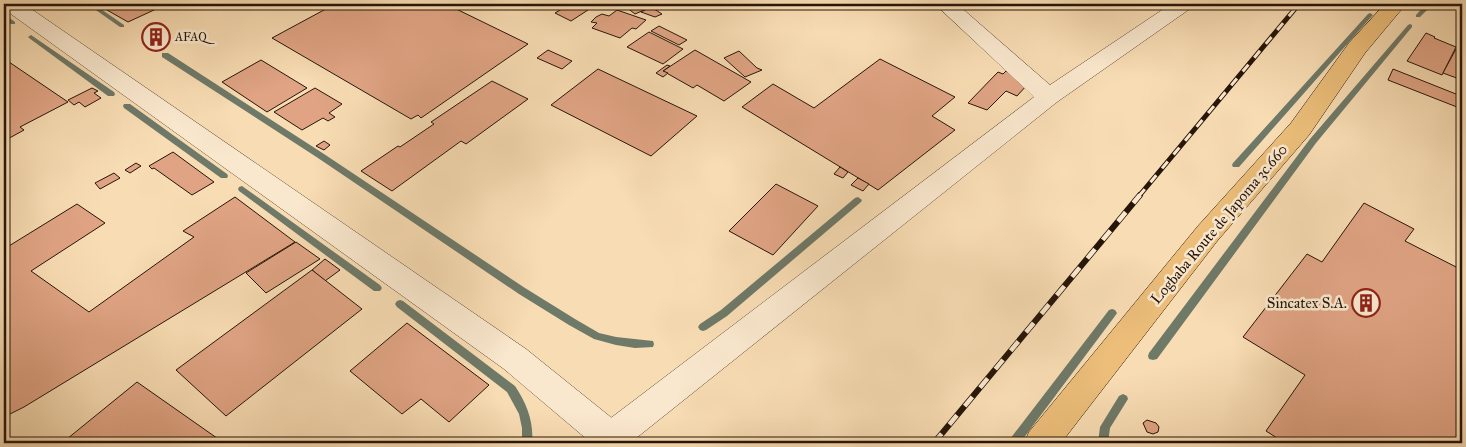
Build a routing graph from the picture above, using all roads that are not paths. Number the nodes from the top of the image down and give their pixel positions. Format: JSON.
{"nodes":[{"id":1,"x":11,"y":4,"type":"edge"},
{"id":2,"x":945,"y":4,"type":"edge"},
{"id":3,"x":1184,"y":4,"type":"edge"},
{"id":4,"x":1396,"y":4,"type":"edge"},
{"id":5,"x":1049,"y":97,"type":"junction"},
{"id":6,"x":608,"y":441,"type":"edge"},
{"id":7,"x":1041,"y":443,"type":"edge"}],
"edges":[{"from":1,"to":6,"type":"street"},
{"from":2,"to":5,"type":"street"},
{"from":3,"to":5,"type":"street"},
{"from":4,"to":7,"type":"main road","name":"Logbaba Route de Japoma 3c.660"},
{"from":5,"to":6,"type":"street"}]}
